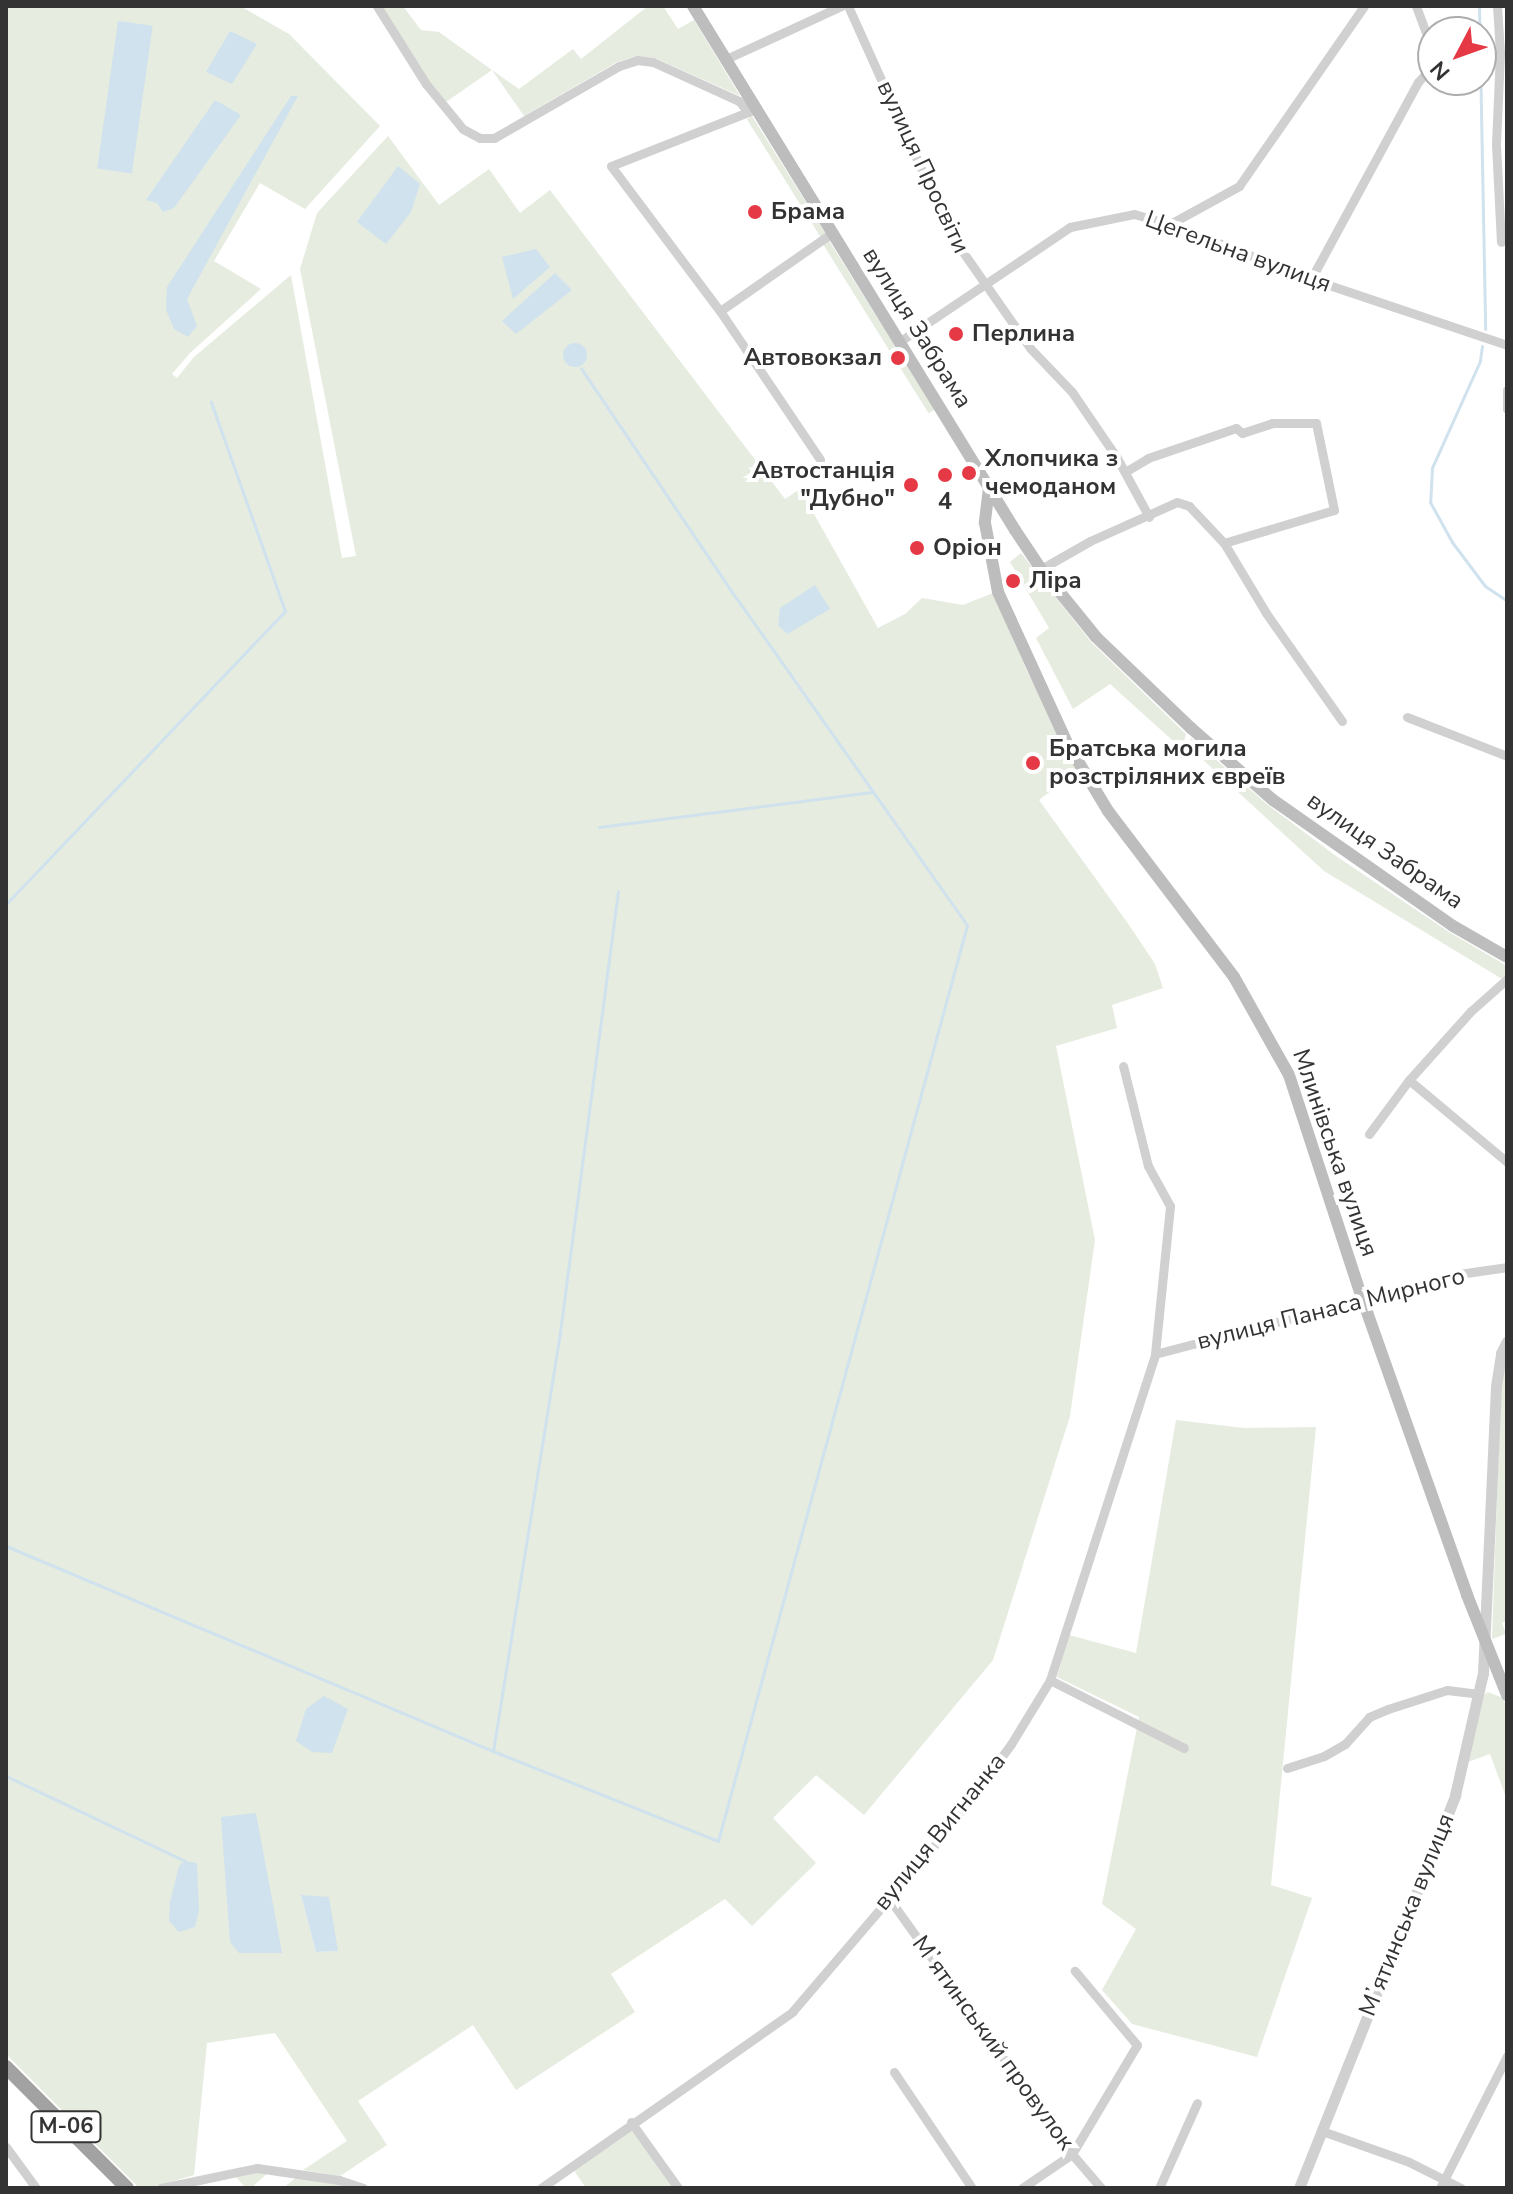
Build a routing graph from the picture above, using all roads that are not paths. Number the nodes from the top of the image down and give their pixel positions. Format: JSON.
{"nodes":[{"id":1,"x":377,"y":6,"type":"edge"},
{"id":2,"x":693,"y":6,"type":"edge"},
{"id":3,"x":841,"y":6,"type":"edge"},
{"id":4,"x":848,"y":6,"type":"edge"},
{"id":5,"x":1364,"y":6,"type":"edge"},
{"id":6,"x":1497,"y":6,"type":"edge"},
{"id":7,"x":1503,"y":53,"type":"edge"},
{"id":8,"x":726,"y":59,"type":"junction"},
{"id":9,"x":1417,"y":84,"type":"edge"},
{"id":10,"x":752,"y":110,"type":"junction"},
{"id":11,"x":1496,"y":144,"type":"junction"},
{"id":12,"x":1507,"y":151,"type":"edge"},
{"id":13,"x":1170,"y":224,"type":"junction"},
{"id":14,"x":832,"y":233,"type":"junction"},
{"id":15,"x":1501,"y":242,"type":"dead end"},
{"id":16,"x":1311,"y":279,"type":"junction"},
{"id":17,"x":981,"y":283,"type":"junction"},
{"id":18,"x":720,"y":311,"type":"junction"},
{"id":19,"x":899,"y":342,"type":"junction"},
{"id":20,"x":1507,"y":345,"type":"edge"},
{"id":21,"x":1507,"y":390,"type":"edge"},
{"id":22,"x":1507,"y":409,"type":"edge"},
{"id":23,"x":820,"y":459,"type":"dead end"},
{"id":24,"x":1125,"y":472,"type":"junction"},
{"id":25,"x":989,"y":488,"type":"junction"},
{"id":26,"x":1149,"y":517,"type":"junction"},
{"id":27,"x":1224,"y":543,"type":"junction"},
{"id":28,"x":1041,"y":569,"type":"junction"},
{"id":29,"x":1407,"y":717,"type":"dead end"},
{"id":30,"x":1342,"y":721,"type":"dead end"},
{"id":31,"x":1507,"y":756,"type":"edge"},
{"id":32,"x":1507,"y":957,"type":"edge"},
{"id":33,"x":1507,"y":979,"type":"edge"},
{"id":34,"x":1123,"y":1066,"type":"dead end"},
{"id":35,"x":1409,"y":1080,"type":"junction"},
{"id":36,"x":1369,"y":1134,"type":"dead end"},
{"id":37,"x":1507,"y":1162,"type":"edge"},
{"id":38,"x":1507,"y":1267,"type":"edge"},
{"id":39,"x":1362,"y":1298,"type":"junction"},
{"id":40,"x":1507,"y":1341,"type":"edge"},
{"id":41,"x":1155,"y":1354,"type":"junction"},
{"id":42,"x":1485,"y":1634,"type":"junction"},
{"id":43,"x":1050,"y":1680,"type":"junction"},
{"id":44,"x":1479,"y":1694,"type":"junction"},
{"id":45,"x":1507,"y":1695,"type":"edge"},
{"id":46,"x":1184,"y":1748,"type":"dead end"},
{"id":47,"x":1287,"y":1768,"type":"dead end"},
{"id":48,"x":888,"y":1897,"type":"junction"},
{"id":49,"x":1075,"y":1971,"type":"dead end"},
{"id":50,"x":1507,"y":2056,"type":"edge"},
{"id":51,"x":6,"y":2067,"type":"edge"},
{"id":52,"x":894,"y":2072,"type":"dead end"},
{"id":53,"x":1197,"y":2103,"type":"dead end"},
{"id":54,"x":631,"y":2122,"type":"junction"},
{"id":55,"x":1322,"y":2131,"type":"junction"},
{"id":56,"x":6,"y":2147,"type":"edge"},
{"id":57,"x":1072,"y":2154,"type":"junction"},
{"id":58,"x":1442,"y":2184,"type":"edge"},
{"id":59,"x":36,"y":2188,"type":"edge"},
{"id":60,"x":127,"y":2188,"type":"edge"},
{"id":61,"x":161,"y":2188,"type":"edge"},
{"id":62,"x":363,"y":2188,"type":"edge"},
{"id":63,"x":541,"y":2188,"type":"edge"},
{"id":64,"x":678,"y":2188,"type":"edge"},
{"id":65,"x":972,"y":2188,"type":"edge"},
{"id":66,"x":1022,"y":2188,"type":"edge"},
{"id":67,"x":1101,"y":2188,"type":"edge"},
{"id":68,"x":1159,"y":2188,"type":"edge"},
{"id":69,"x":1299,"y":2188,"type":"edge"},
{"id":70,"x":1461,"y":2188,"type":"edge"}],
"edges":[{"from":1,"to":10,"type":"street"},
{"from":2,"to":8,"type":"main road","name":"вулиця Забрама"},
{"from":3,"to":8,"type":"street"},
{"from":4,"to":17,"type":"street","name":"вулиця Просвіти"},
{"from":5,"to":13,"type":"street"},
{"from":6,"to":7,"type":"street"},
{"from":7,"to":11,"type":"street"},
{"from":8,"to":10,"type":"main road","name":"вулиця Забрама"},
{"from":9,"to":16,"type":"street"},
{"from":10,"to":14,"type":"main road","name":"вулиця Забрама"},
{"from":10,"to":18,"type":"street"},
{"from":11,"to":12,"type":"street"},
{"from":11,"to":15,"type":"street"},
{"from":13,"to":16,"type":"street","name":"Цегельна вулиця"},
{"from":13,"to":17,"type":"street","name":"Цегельна вулиця"},
{"from":14,"to":18,"type":"street"},
{"from":14,"to":19,"type":"main road","name":"вулиця Забрама"},
{"from":16,"to":20,"type":"street","name":"Цегельна вулиця"},
{"from":17,"to":19,"type":"street","name":"Цегельна вулиця"},
{"from":17,"to":24,"type":"street","name":"вулиця Просвіти"},
{"from":18,"to":23,"type":"street"},
{"from":19,"to":25,"type":"main road","name":"вулиця Забрама"},
{"from":21,"to":22,"type":"street"},
{"from":24,"to":26,"type":"street","name":"вулиця Просвіти"},
{"from":24,"to":27,"type":"street"},
{"from":25,"to":28,"type":"main road","name":"вулиця Забрама"},
{"from":25,"to":39,"type":"main road","name":"Млинівська вулиця"},
{"from":26,"to":27,"type":"street"},
{"from":26,"to":28,"type":"street"},
{"from":27,"to":30,"type":"street"},
{"from":28,"to":32,"type":"main road","name":"вулиця Забрама"},
{"from":29,"to":31,"type":"street"},
{"from":33,"to":35,"type":"street"},
{"from":34,"to":41,"type":"street","name":"вулиця Вигнанка"},
{"from":35,"to":36,"type":"street"},
{"from":35,"to":37,"type":"street"},
{"from":38,"to":39,"type":"street","name":"вулиця Панаса Мирного"},
{"from":39,"to":41,"type":"street","name":"вулиця Панаса Мирного"},
{"from":39,"to":42,"type":"main road","name":"Млинівська вулиця"},
{"from":40,"to":42,"type":"street"},
{"from":41,"to":43,"type":"street","name":"вулиця Вигнанка"},
{"from":42,"to":44,"type":"street","name":"Мʼятинська вулиця"},
{"from":42,"to":45,"type":"main road","name":"Млинівська вулиця"},
{"from":43,"to":46,"type":"street"},
{"from":43,"to":48,"type":"street","name":"вулиця Вигнанка"},
{"from":44,"to":47,"type":"street"},
{"from":44,"to":55,"type":"street","name":"Мʼятинська вулиця"},
{"from":48,"to":54,"type":"street","name":"вулиця Вигнанка"},
{"from":48,"to":57,"type":"street","name":"Мʼятинський провулок"},
{"from":49,"to":57,"type":"street"},
{"from":50,"to":58,"type":"street"},
{"from":51,"to":60,"type":"highway","number":"М-06"},
{"from":52,"to":65,"type":"street"},
{"from":53,"to":68,"type":"street"},
{"from":54,"to":63,"type":"street","name":"вулиця Вигнанка"},
{"from":54,"to":64,"type":"street"},
{"from":55,"to":58,"type":"street"},
{"from":55,"to":69,"type":"street","name":"Мʼятинська вулиця"},
{"from":56,"to":59,"type":"street"},
{"from":57,"to":66,"type":"street"},
{"from":57,"to":67,"type":"street","name":"Мʼятинський провулок"},
{"from":58,"to":70,"type":"street"},
{"from":61,"to":62,"type":"street"}]}
